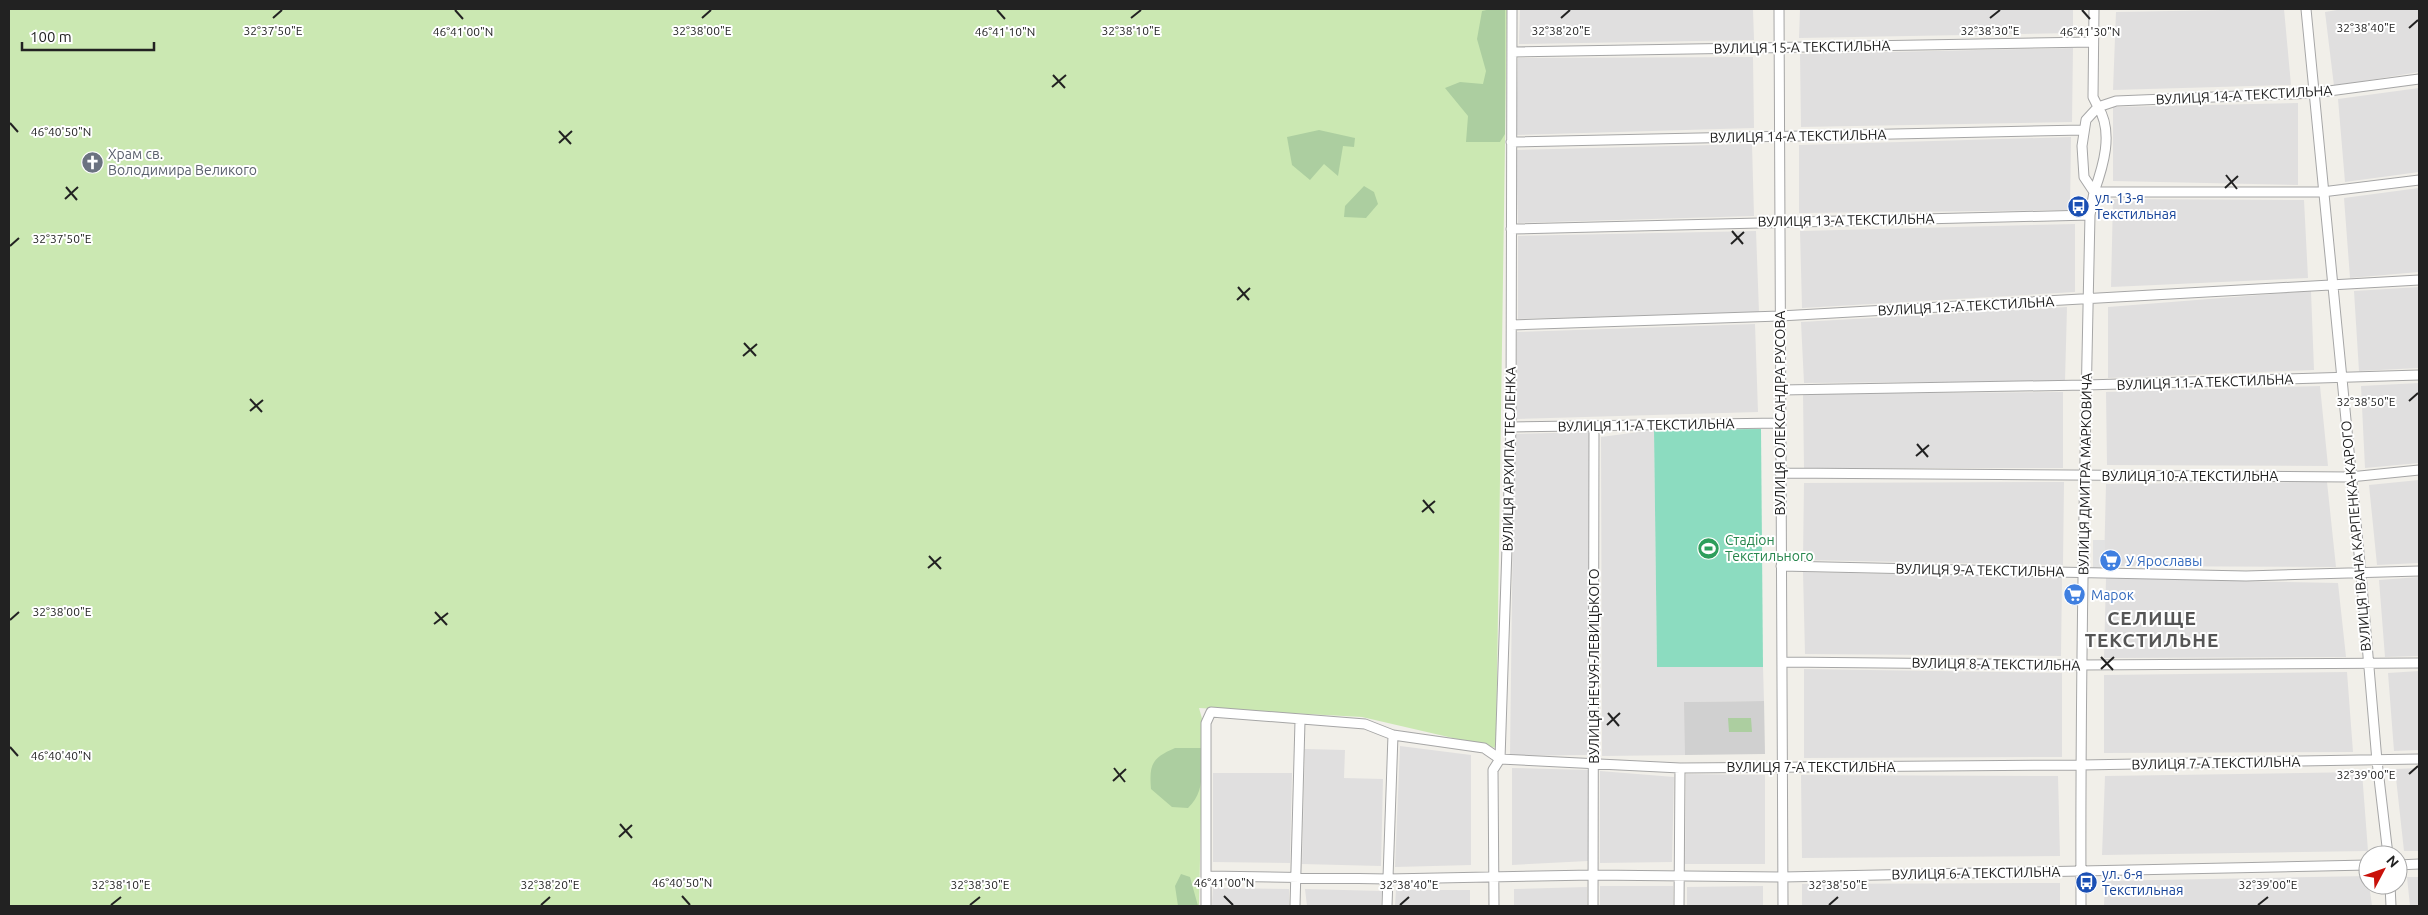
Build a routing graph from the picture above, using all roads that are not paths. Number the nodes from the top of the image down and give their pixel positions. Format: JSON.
{"nodes":[{"id":1,"x":1512,"y":9,"type":"edge"},
{"id":2,"x":1779,"y":9,"type":"edge"},
{"id":3,"x":2094,"y":9,"type":"edge"},
{"id":4,"x":2306,"y":9,"type":"edge"},
{"id":5,"x":2092,"y":42,"type":"junction"},
{"id":6,"x":1779,"y":48,"type":"junction"},
{"id":7,"x":1512,"y":52,"type":"junction"},
{"id":8,"x":2419,"y":78,"type":"edge"},
{"id":9,"x":2314,"y":94,"type":"junction"},
{"id":10,"x":2098,"y":107,"type":"junction"},
{"id":11,"x":2084,"y":130,"type":"junction"},
{"id":12,"x":1778,"y":136,"type":"junction"},
{"id":13,"x":1511,"y":142,"type":"junction"},
{"id":14,"x":2419,"y":180,"type":"edge"},
{"id":15,"x":2094,"y":192,"type":"junction"},
{"id":16,"x":2322,"y":192,"type":"junction"},
{"id":17,"x":2090,"y":215,"type":"junction"},
{"id":18,"x":1779,"y":222,"type":"junction"},
{"id":19,"x":1512,"y":229,"type":"junction"},
{"id":20,"x":2419,"y":280,"type":"edge"},
{"id":21,"x":2332,"y":285,"type":"junction"},
{"id":22,"x":2088,"y":300,"type":"junction"},
{"id":23,"x":1780,"y":316,"type":"junction"},
{"id":24,"x":1512,"y":325,"type":"junction"},
{"id":25,"x":2419,"y":374,"type":"edge"},
{"id":26,"x":2341,"y":378,"type":"junction"},
{"id":27,"x":2086,"y":385,"type":"junction"},
{"id":28,"x":1781,"y":390,"type":"junction"},
{"id":29,"x":1781,"y":423,"type":"junction"},
{"id":30,"x":1594,"y":426,"type":"junction"},
{"id":31,"x":1511,"y":427,"type":"junction"},
{"id":32,"x":2419,"y":470,"type":"edge"},
{"id":33,"x":1780,"y":473,"type":"junction"},
{"id":34,"x":2085,"y":475,"type":"junction"},
{"id":35,"x":2350,"y":477,"type":"junction"},
{"id":36,"x":1781,"y":566,"type":"junction"},
{"id":37,"x":2419,"y":571,"type":"edge"},
{"id":38,"x":2084,"y":572,"type":"junction"},
{"id":39,"x":2361,"y":574,"type":"junction"},
{"id":40,"x":1783,"y":662,"type":"junction"},
{"id":41,"x":2419,"y":664,"type":"edge"},
{"id":42,"x":2081,"y":665,"type":"junction"},
{"id":43,"x":2368,"y":665,"type":"junction"},
{"id":44,"x":1300,"y":721,"type":"junction"},
{"id":45,"x":1393,"y":735,"type":"junction"},
{"id":46,"x":1500,"y":759,"type":"junction"},
{"id":47,"x":2419,"y":759,"type":"edge"},
{"id":48,"x":2376,"y":761,"type":"junction"},
{"id":49,"x":1594,"y":764,"type":"junction"},
{"id":50,"x":2082,"y":765,"type":"junction"},
{"id":51,"x":1783,"y":767,"type":"junction"},
{"id":52,"x":1680,"y":768,"type":"junction"},
{"id":53,"x":2387,"y":845,"type":"edge"},
{"id":54,"x":2358,"y":865,"type":"edge"},
{"id":55,"x":2081,"y":871,"type":"junction"},
{"id":56,"x":1593,"y":875,"type":"junction"},
{"id":57,"x":1679,"y":875,"type":"junction"},
{"id":58,"x":1206,"y":876,"type":"junction"},
{"id":59,"x":1295,"y":877,"type":"junction"},
{"id":60,"x":1494,"y":877,"type":"junction"},
{"id":61,"x":1783,"y":877,"type":"junction"},
{"id":62,"x":1388,"y":879,"type":"junction"},
{"id":63,"x":1206,"y":906,"type":"edge"},
{"id":64,"x":1295,"y":906,"type":"edge"},
{"id":65,"x":1387,"y":906,"type":"edge"},
{"id":66,"x":1494,"y":906,"type":"edge"},
{"id":67,"x":1593,"y":906,"type":"edge"},
{"id":68,"x":1680,"y":906,"type":"edge"},
{"id":69,"x":1783,"y":906,"type":"edge"},
{"id":70,"x":2081,"y":906,"type":"edge"}],
"edges":[{"from":1,"to":7,"type":"street","name":"ВУЛИЦЯ АРХИПА ТЕСЛЕНКА"},
{"from":2,"to":6,"type":"street","name":"ВУЛИЦЯ ОЛЕКСАНДРА РУСОВА"},
{"from":3,"to":5,"type":"street","name":"ВУЛИЦЯ ДМИТРА МАРКОВИЧА"},
{"from":4,"to":9,"type":"street","name":"ВУЛИЦЯ ІВАНА КАРПЕНКА-КАРОГО"},
{"from":5,"to":6,"type":"street","name":"ВУЛИЦЯ 15-А ТЕКСТИЛЬНА"},
{"from":5,"to":10,"type":"street","name":"ВУЛИЦЯ ДМИТРА МАРКОВИЧА"},
{"from":6,"to":7,"type":"street","name":"ВУЛИЦЯ 15-А ТЕКСТИЛЬНА"},
{"from":6,"to":12,"type":"street","name":"ВУЛИЦЯ ОЛЕКСАНДРА РУСОВА"},
{"from":7,"to":13,"type":"street","name":"ВУЛИЦЯ АРХИПА ТЕСЛЕНКА"},
{"from":8,"to":9,"type":"street","name":"ВУЛИЦЯ 14-А ТЕКСТИЛЬНА"},
{"from":9,"to":10,"type":"street","name":"ВУЛИЦЯ 14-А ТЕКСТИЛЬНА"},
{"from":9,"to":16,"type":"street","name":"ВУЛИЦЯ ІВАНА КАРПЕНКА-КАРОГО"},
{"from":10,"to":11,"type":"street"},
{"from":10,"to":15,"type":"street","name":"ВУЛИЦЯ ДМИТРА МАРКОВИЧА"},
{"from":11,"to":12,"type":"street","name":"ВУЛИЦЯ 14-А ТЕКСТИЛЬНА"},
{"from":11,"to":15,"type":"street"},
{"from":12,"to":13,"type":"street","name":"ВУЛИЦЯ 14-А ТЕКСТИЛЬНА"},
{"from":12,"to":18,"type":"street","name":"ВУЛИЦЯ ОЛЕКСАНДРА РУСОВА"},
{"from":13,"to":19,"type":"street","name":"ВУЛИЦЯ АРХИПА ТЕСЛЕНКА"},
{"from":14,"to":16,"type":"street"},
{"from":15,"to":16,"type":"street"},
{"from":15,"to":17,"type":"street","name":"ВУЛИЦЯ ДМИТРА МАРКОВИЧА"},
{"from":16,"to":21,"type":"street","name":"ВУЛИЦЯ ІВАНА КАРПЕНКА-КАРОГО"},
{"from":17,"to":18,"type":"street","name":"ВУЛИЦЯ 13-А ТЕКСТИЛЬНА"},
{"from":17,"to":22,"type":"street","name":"ВУЛИЦЯ ДМИТРА МАРКОВИЧА"},
{"from":18,"to":19,"type":"street","name":"ВУЛИЦЯ 13-А ТЕКСТИЛЬНА"},
{"from":18,"to":23,"type":"street","name":"ВУЛИЦЯ ОЛЕКСАНДРА РУСОВА"},
{"from":19,"to":24,"type":"street","name":"ВУЛИЦЯ АРХИПА ТЕСЛЕНКА"},
{"from":20,"to":21,"type":"street","name":"ВУЛИЦЯ 12-А ТЕКСТИЛЬНА"},
{"from":21,"to":22,"type":"street","name":"ВУЛИЦЯ 12-А ТЕКСТИЛЬНА"},
{"from":21,"to":26,"type":"street","name":"ВУЛИЦЯ ІВАНА КАРПЕНКА-КАРОГО"},
{"from":22,"to":23,"type":"street","name":"ВУЛИЦЯ 12-А ТЕКСТИЛЬНА"},
{"from":22,"to":27,"type":"street","name":"ВУЛИЦЯ ДМИТРА МАРКОВИЧА"},
{"from":23,"to":24,"type":"street","name":"ВУЛИЦЯ 12-А ТЕКСТИЛЬНА"},
{"from":23,"to":28,"type":"street","name":"ВУЛИЦЯ ОЛЕКСАНДРА РУСОВА"},
{"from":24,"to":31,"type":"street","name":"ВУЛИЦЯ АРХИПА ТЕСЛЕНКА"},
{"from":25,"to":26,"type":"street","name":"ВУЛИЦЯ 11-А ТЕКСТИЛЬНА"},
{"from":26,"to":27,"type":"street","name":"ВУЛИЦЯ 11-А ТЕКСТИЛЬНА"},
{"from":26,"to":35,"type":"street","name":"ВУЛИЦЯ ІВАНА КАРПЕНКА-КАРОГО"},
{"from":27,"to":28,"type":"street","name":"ВУЛИЦЯ 11-А ТЕКСТИЛЬНА"},
{"from":27,"to":34,"type":"street","name":"ВУЛИЦЯ ДМИТРА МАРКОВИЧА"},
{"from":28,"to":29,"type":"street","name":"ВУЛИЦЯ ОЛЕКСАНДРА РУСОВА"},
{"from":29,"to":30,"type":"street","name":"ВУЛИЦЯ 11-А ТЕКСТИЛЬНА"},
{"from":29,"to":33,"type":"street","name":"ВУЛИЦЯ ОЛЕКСАНДРА РУСОВА"},
{"from":30,"to":31,"type":"street","name":"ВУЛИЦЯ 11-А ТЕКСТИЛЬНА"},
{"from":30,"to":49,"type":"street","name":"ВУЛИЦЯ НЕЧУЯ-ЛЕВИЦЬКОГО"},
{"from":31,"to":46,"type":"street","name":"ВУЛИЦЯ АРХИПА ТЕСЛЕНКА"},
{"from":32,"to":35,"type":"street","name":"ВУЛИЦЯ 10-А ТЕКСТИЛЬНА"},
{"from":33,"to":34,"type":"street","name":"ВУЛИЦЯ 10-А ТЕКСТИЛЬНА"},
{"from":33,"to":36,"type":"street","name":"ВУЛИЦЯ ОЛЕКСАНДРА РУСОВА"},
{"from":34,"to":35,"type":"street","name":"ВУЛИЦЯ 10-А ТЕКСТИЛЬНА"},
{"from":34,"to":38,"type":"street","name":"ВУЛИЦЯ ДМИТРА МАРКОВИЧА"},
{"from":35,"to":39,"type":"street","name":"ВУЛИЦЯ ІВАНА КАРПЕНКА-КАРОГО"},
{"from":36,"to":38,"type":"street","name":"ВУЛИЦЯ 9-А ТЕКСТИЛЬНА"},
{"from":36,"to":40,"type":"street","name":"ВУЛИЦЯ ОЛЕКСАНДРА РУСОВА"},
{"from":37,"to":39,"type":"street","name":"ВУЛИЦЯ 9-А ТЕКСТИЛЬНА"},
{"from":38,"to":39,"type":"street","name":"ВУЛИЦЯ 9-А ТЕКСТИЛЬНА"},
{"from":38,"to":42,"type":"street","name":"ВУЛИЦЯ ДМИТРА МАРКОВИЧА"},
{"from":39,"to":43,"type":"street","name":"ВУЛИЦЯ ІВАНА КАРПЕНКА-КАРОГО"},
{"from":40,"to":42,"type":"street","name":"ВУЛИЦЯ 8-А ТЕКСТИЛЬНА"},
{"from":40,"to":51,"type":"street","name":"ВУЛИЦЯ ОЛЕКСАНДРА РУСОВА"},
{"from":41,"to":43,"type":"street","name":"ВУЛИЦЯ 8-А ТЕКСТИЛЬНА"},
{"from":42,"to":43,"type":"street","name":"ВУЛИЦЯ 8-А ТЕКСТИЛЬНА"},
{"from":42,"to":50,"type":"street","name":"ВУЛИЦЯ ДМИТРА МАРКОВИЧА"},
{"from":43,"to":48,"type":"street","name":"ВУЛИЦЯ ІВАНА КАРПЕНКА-КАРОГО"},
{"from":44,"to":45,"type":"street","name":"ВУЛИЦЯ 7-А ТЕКСТИЛЬНА"},
{"from":44,"to":58,"type":"street","name":"ВУЛИЦЯ 7-А ТЕКСТИЛЬНА"},
{"from":44,"to":59,"type":"street"},
{"from":45,"to":46,"type":"street","name":"ВУЛИЦЯ 7-А ТЕКСТИЛЬНА"},
{"from":45,"to":62,"type":"street"},
{"from":46,"to":49,"type":"street","name":"ВУЛИЦЯ 7-А ТЕКСТИЛЬНА"},
{"from":46,"to":60,"type":"street","name":"ВУЛИЦЯ АРХИПА ТЕСЛЕНКА"},
{"from":47,"to":48,"type":"street","name":"ВУЛИЦЯ 7-А ТЕКСТИЛЬНА"},
{"from":48,"to":50,"type":"street","name":"ВУЛИЦЯ 7-А ТЕКСТИЛЬНА"},
{"from":48,"to":53,"type":"street","name":"ВУЛИЦЯ ІВАНА КАРПЕНКА-КАРОГО"},
{"from":49,"to":52,"type":"street","name":"ВУЛИЦЯ 7-А ТЕКСТИЛЬНА"},
{"from":49,"to":56,"type":"street","name":"ВУЛИЦЯ НЕЧУЯ-ЛЕВИЦЬКОГО"},
{"from":50,"to":51,"type":"street","name":"ВУЛИЦЯ 7-А ТЕКСТИЛЬНА"},
{"from":50,"to":55,"type":"street","name":"ВУЛИЦЯ ДМИТРА МАРКОВИЧА"},
{"from":51,"to":52,"type":"street","name":"ВУЛИЦЯ 7-А ТЕКСТИЛЬНА"},
{"from":51,"to":61,"type":"street","name":"ВУЛИЦЯ ОЛЕКСАНДРА РУСОВА"},
{"from":52,"to":57,"type":"street"},
{"from":54,"to":55,"type":"street","name":"ВУЛИЦЯ 6-А ТЕКСТИЛЬНА"},
{"from":55,"to":61,"type":"street","name":"ВУЛИЦЯ 6-А ТЕКСТИЛЬНА"},
{"from":55,"to":70,"type":"street","name":"ВУЛИЦЯ ДМИТРА МАРКОВИЧА"},
{"from":56,"to":57,"type":"street","name":"ВУЛИЦЯ 6-А ТЕКСТИЛЬНА"},
{"from":56,"to":60,"type":"street","name":"ВУЛИЦЯ 6-А ТЕКСТИЛЬНА"},
{"from":56,"to":67,"type":"street","name":"ВУЛИЦЯ НЕЧУЯ-ЛЕВИЦЬКОГО"},
{"from":57,"to":61,"type":"street","name":"ВУЛИЦЯ 6-А ТЕКСТИЛЬНА"},
{"from":57,"to":68,"type":"street"},
{"from":58,"to":59,"type":"street","name":"ВУЛИЦЯ 6-А ТЕКСТИЛЬНА"},
{"from":58,"to":63,"type":"street"},
{"from":59,"to":62,"type":"street","name":"ВУЛИЦЯ 6-А ТЕКСТИЛЬНА"},
{"from":59,"to":64,"type":"street"},
{"from":60,"to":62,"type":"street","name":"ВУЛИЦЯ 6-А ТЕКСТИЛЬНА"},
{"from":60,"to":66,"type":"street","name":"ВУЛИЦЯ АРХИПА ТЕСЛЕНКА"},
{"from":61,"to":69,"type":"street","name":"ВУЛИЦЯ ОЛЕКСАНДРА РУСОВА"},
{"from":62,"to":65,"type":"street"}]}
